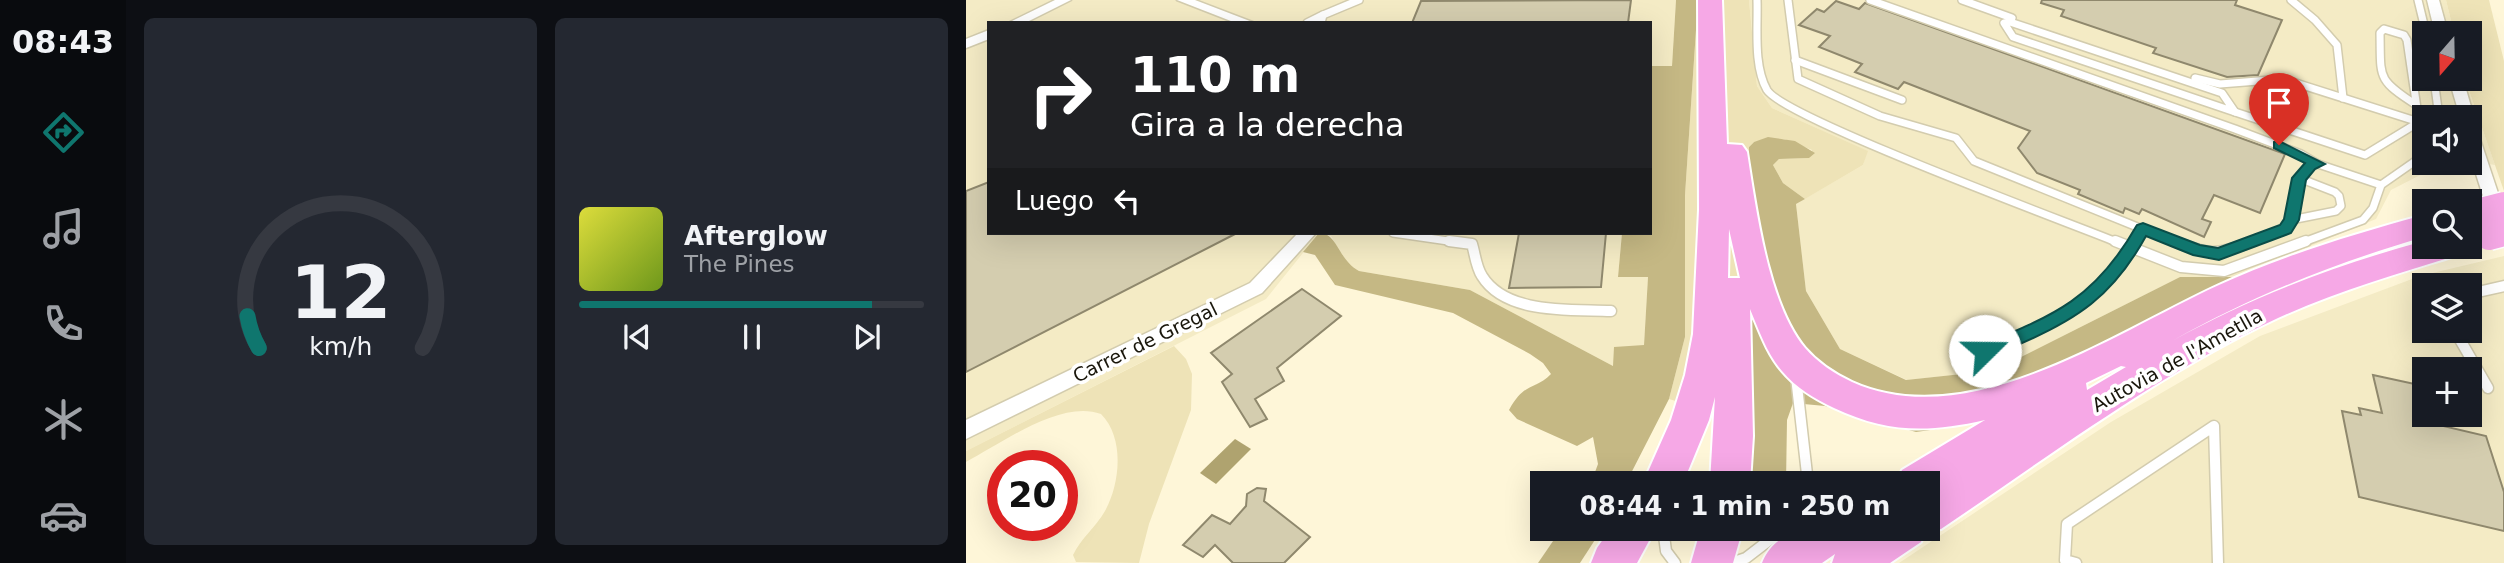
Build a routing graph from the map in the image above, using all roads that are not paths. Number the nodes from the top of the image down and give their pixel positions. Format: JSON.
{"nodes":[{"id":1,"x":1065,"y":0,"type":"edge"},
{"id":2,"x":1183,"y":0,"type":"edge"},
{"id":3,"x":1360,"y":0,"type":"edge"},
{"id":4,"x":1710,"y":0,"type":"edge"},
{"id":5,"x":1727,"y":0,"type":"edge"},
{"id":6,"x":1757,"y":0,"type":"edge"},
{"id":7,"x":1788,"y":0,"type":"edge"},
{"id":8,"x":1870,"y":0,"type":"edge"},
{"id":9,"x":1962,"y":0,"type":"edge"},
{"id":10,"x":2291,"y":0,"type":"edge"},
{"id":11,"x":2418,"y":0,"type":"edge"},
{"id":12,"x":2433,"y":0,"type":"edge"},
{"id":13,"x":1322,"y":19,"type":"edge"},
{"id":14,"x":1018,"y":21,"type":"edge"},
{"id":15,"x":1243,"y":21,"type":"edge"},
{"id":16,"x":2423,"y":21,"type":"edge"},
{"id":17,"x":2439,"y":21,"type":"edge"},
{"id":18,"x":987,"y":35,"type":"edge"},
{"id":19,"x":966,"y":44,"type":"edge"},
{"id":20,"x":1795,"y":60,"type":"junction"},
{"id":21,"x":2343,"y":98,"type":"junction"},
{"id":22,"x":1902,"y":100,"type":"dead end"},
{"id":23,"x":2415,"y":104,"type":"joint"},
{"id":24,"x":2235,"y":112,"type":"junction"},
{"id":25,"x":2412,"y":119,"type":"edge"},
{"id":26,"x":2412,"y":127,"type":"edge"},
{"id":27,"x":1732,"y":152,"type":"junction"},
{"id":28,"x":2412,"y":163,"type":"edge"},
{"id":29,"x":2318,"y":164,"type":"junction"},
{"id":30,"x":2477,"y":175,"type":"edge"},
{"id":31,"x":2299,"y":178,"type":"junction"},
{"id":32,"x":2381,"y":185,"type":"junction"},
{"id":33,"x":2504,"y":206,"type":"edge"},
{"id":34,"x":2291,"y":220,"type":"junction"},
{"id":35,"x":2143,"y":229,"type":"junction"},
{"id":36,"x":2412,"y":229,"type":"edge"},
{"id":37,"x":2487,"y":232,"type":"edge"},
{"id":38,"x":1306,"y":235,"type":"edge"},
{"id":39,"x":1408,"y":235,"type":"edge"},
{"id":40,"x":2131,"y":248,"type":"junction"},
{"id":41,"x":2412,"y":258,"type":"edge"},
{"id":42,"x":2504,"y":286,"type":"edge"},
{"id":43,"x":2482,"y":291,"type":"edge"},
{"id":44,"x":1611,"y":311,"type":"dead end"},
{"id":45,"x":2142,"y":341,"type":"junction"},
{"id":46,"x":2462,"y":343,"type":"edge"},
{"id":47,"x":1985,"y":351,"type":"dead end"},
{"id":48,"x":1791,"y":357,"type":"junction"},
{"id":49,"x":2487,"y":387,"type":"dead end"},
{"id":50,"x":966,"y":430,"type":"edge"},
{"id":51,"x":1668,"y":471,"type":"edge"},
{"id":52,"x":1731,"y":471,"type":"edge"},
{"id":53,"x":1807,"y":471,"type":"edge"},
{"id":54,"x":1935,"y":471,"type":"edge"},
{"id":55,"x":1940,"y":507,"type":"edge"},
{"id":56,"x":1627,"y":541,"type":"edge"},
{"id":57,"x":1665,"y":541,"type":"edge"},
{"id":58,"x":1718,"y":541,"type":"edge"},
{"id":59,"x":1768,"y":541,"type":"edge"},
{"id":60,"x":1819,"y":541,"type":"edge"},
{"id":61,"x":1886,"y":541,"type":"edge"},
{"id":62,"x":1612,"y":563,"type":"edge"},
{"id":63,"x":1675,"y":563,"type":"edge"},
{"id":64,"x":1712,"y":563,"type":"edge"},
{"id":65,"x":1731,"y":563,"type":"edge"},
{"id":66,"x":1783,"y":563,"type":"edge"},
{"id":67,"x":1853,"y":563,"type":"edge"},
{"id":68,"x":2076,"y":563,"type":"edge"},
{"id":69,"x":2218,"y":563,"type":"edge"}],
"edges":[{"from":1,"to":14,"type":"street"},
{"from":2,"to":15,"type":"street"},
{"from":3,"to":13,"type":"lane"},
{"from":4,"to":51,"type":"highway"},
{"from":5,"to":27,"type":"highway"},
{"from":6,"to":40,"type":"lane"},
{"from":7,"to":20,"type":"lane"},
{"from":8,"to":29,"type":"lane"},
{"from":9,"to":21,"type":"lane"},
{"from":10,"to":21,"type":"lane"},
{"from":11,"to":16,"type":"lane"},
{"from":12,"to":17,"type":"street"},
{"from":18,"to":19,"type":"street"},
{"from":20,"to":22,"type":"lane"},
{"from":20,"to":35,"type":"lane"},
{"from":21,"to":25,"type":"lane"},
{"from":23,"to":23,"type":"lane"},
{"from":24,"to":24,"type":"lane"},
{"from":24,"to":26,"type":"lane"},
{"from":27,"to":48,"type":"highway"},
{"from":27,"to":52,"type":"highway"},
{"from":28,"to":32,"type":"lane"},
{"from":29,"to":31,"type":"lane"},
{"from":29,"to":32,"type":"lane"},
{"from":30,"to":37,"type":"street"},
{"from":31,"to":34,"type":"lane"},
{"from":31,"to":34,"type":"lane"},
{"from":32,"to":40,"type":"lane"},
{"from":33,"to":37,"type":"highway","bridge":true},
{"from":34,"to":35,"type":"lane"},
{"from":35,"to":40,"type":"lane"},
{"from":36,"to":45,"type":"highway","name":"Autovia de l'Ametlla"},
{"from":38,"to":50,"type":"street","name":"Carrer de Gregal"},
{"from":39,"to":44,"type":"lane"},
{"from":40,"to":47,"type":"lane"},
{"from":41,"to":55,"type":"highway","name":"Autovia de l'Ametlla"},
{"from":42,"to":43,"type":"lane"},
{"from":45,"to":48,"type":"highway"},
{"from":45,"to":54,"type":"highway","name":"Autovia de l'Ametlla"},
{"from":46,"to":49,"type":"lane"},
{"from":48,"to":53,"type":"lane"},
{"from":56,"to":62,"type":"highway"},
{"from":57,"to":63,"type":"lane"},
{"from":58,"to":64,"type":"highway"},
{"from":59,"to":65,"type":"lane"},
{"from":60,"to":66,"type":"highway"},
{"from":61,"to":67,"type":"highway"},
{"from":68,"to":69,"type":"lane"}]}
